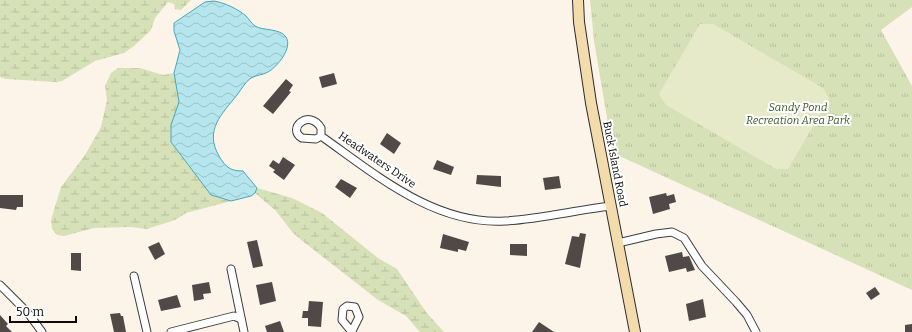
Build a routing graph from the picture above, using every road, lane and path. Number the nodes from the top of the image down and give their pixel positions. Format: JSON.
{"nodes":[{"id":1,"x":578,"y":0,"type":"edge"},
{"id":2,"x":321,"y":136,"type":"dead end"},
{"id":3,"x":611,"y":206,"type":"junction"},
{"id":4,"x":618,"y":243,"type":"junction"},
{"id":5,"x":231,"y":269,"type":"dead end"},
{"id":6,"x":134,"y":276,"type":"dead end"},
{"id":7,"x":0,"y":285,"type":"edge"},
{"id":8,"x":241,"y":319,"type":"junction"},
{"id":9,"x":42,"y":332,"type":"edge"},
{"id":10,"x":147,"y":332,"type":"edge"},
{"id":11,"x":170,"y":332,"type":"edge"},
{"id":12,"x":244,"y":332,"type":"edge"},
{"id":13,"x":635,"y":332,"type":"edge"},
{"id":14,"x":756,"y":332,"type":"edge"}],
"edges":[{"from":1,"to":3,"type":"main road","name":"Buck Island Road"},
{"from":2,"to":3,"type":"street","name":"Headwaters Drive"},
{"from":3,"to":4,"type":"main road","name":"Buck Island Road"},
{"from":4,"to":13,"type":"main road","name":"Buck Island Road"},
{"from":4,"to":14,"type":"street"},
{"from":5,"to":8,"type":"street"},
{"from":6,"to":10,"type":"street"},
{"from":7,"to":9,"type":"street"},
{"from":8,"to":11,"type":"street"},
{"from":8,"to":12,"type":"street"}]}
